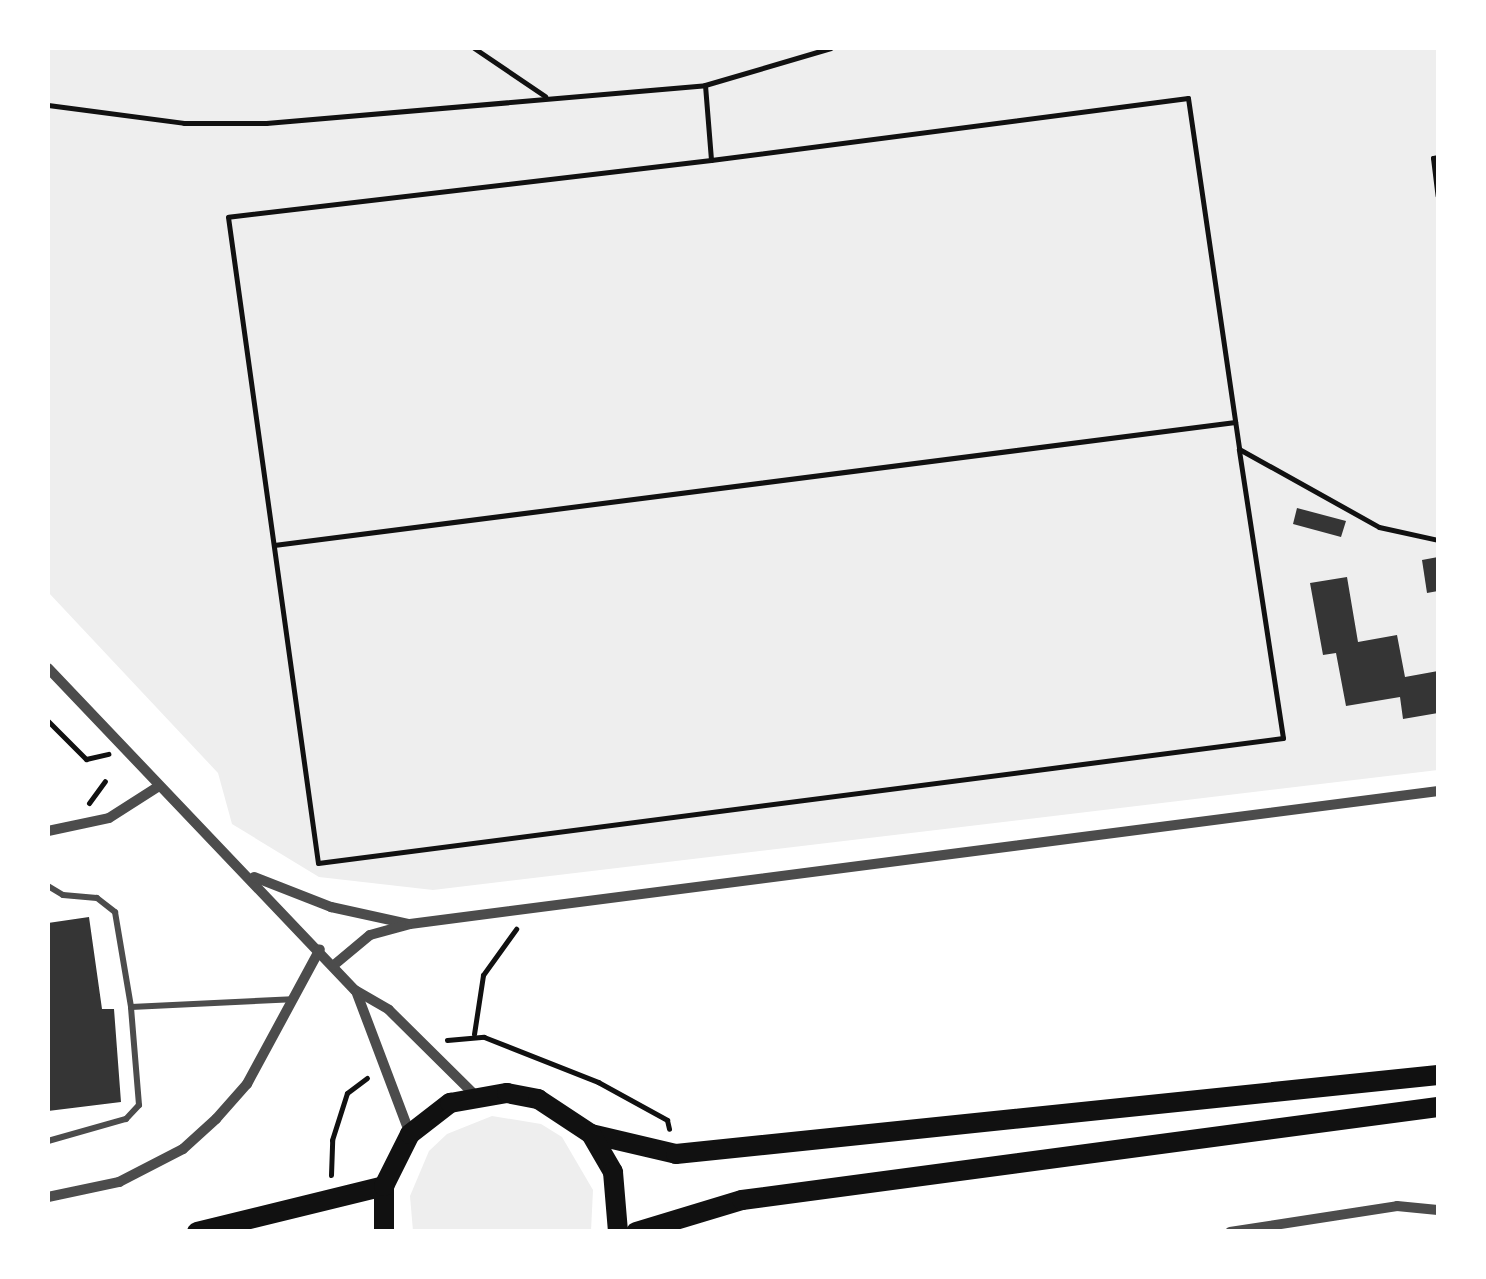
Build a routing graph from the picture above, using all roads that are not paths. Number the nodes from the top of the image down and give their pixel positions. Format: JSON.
{"nodes":[{"id":1,"x":48,"y":668,"type":"edge"},
{"id":2,"x":159,"y":786,"type":"junction"},
{"id":3,"x":1438,"y":791,"type":"edge"},
{"id":4,"x":48,"y":832,"type":"edge"},
{"id":5,"x":250,"y":876,"type":"junction"},
{"id":6,"x":48,"y":886,"type":"edge"},
{"id":7,"x":410,"y":924,"type":"junction"},
{"id":8,"x":320,"y":950,"type":"junction"},
{"id":9,"x":334,"y":965,"type":"junction"},
{"id":10,"x":355,"y":990,"type":"junction"},
{"id":11,"x":292,"y":999,"type":"junction"},
{"id":12,"x":131,"y":1007,"type":"junction"},
{"id":13,"x":1438,"y":1076,"type":"edge"},
{"id":14,"x":475,"y":1095,"type":"junction"},
{"id":15,"x":1438,"y":1108,"type":"edge"},
{"id":16,"x":410,"y":1134,"type":"junction"},
{"id":17,"x":591,"y":1134,"type":"junction"},
{"id":18,"x":48,"y":1141,"type":"edge"},
{"id":19,"x":384,"y":1186,"type":"junction"},
{"id":20,"x":48,"y":1197,"type":"edge"},
{"id":21,"x":1438,"y":1210,"type":"edge"},
{"id":22,"x":196,"y":1232,"type":"edge"},
{"id":23,"x":384,"y":1232,"type":"edge"},
{"id":24,"x":618,"y":1232,"type":"edge"},
{"id":25,"x":636,"y":1232,"type":"edge"},
{"id":26,"x":1230,"y":1232,"type":"edge"}],
"edges":[{"from":1,"to":2,"type":"street"},
{"from":2,"to":4,"type":"street"},
{"from":2,"to":5,"type":"street"},
{"from":3,"to":7,"type":"street"},
{"from":5,"to":7,"type":"street"},
{"from":5,"to":8,"type":"street"},
{"from":6,"to":12,"type":"lane"},
{"from":7,"to":9,"type":"street"},
{"from":8,"to":9,"type":"street"},
{"from":8,"to":11,"type":"street"},
{"from":9,"to":10,"type":"street"},
{"from":10,"to":14,"type":"street"},
{"from":10,"to":16,"type":"street"},
{"from":11,"to":12,"type":"lane"},
{"from":11,"to":20,"type":"street"},
{"from":12,"to":18,"type":"lane"},
{"from":13,"to":17,"type":"main road"},
{"from":14,"to":16,"type":"main road"},
{"from":14,"to":17,"type":"main road"},
{"from":15,"to":25,"type":"main road"},
{"from":16,"to":19,"type":"main road"},
{"from":17,"to":24,"type":"main road"},
{"from":19,"to":22,"type":"main road"},
{"from":19,"to":23,"type":"main road"},
{"from":21,"to":26,"type":"street"}]}
